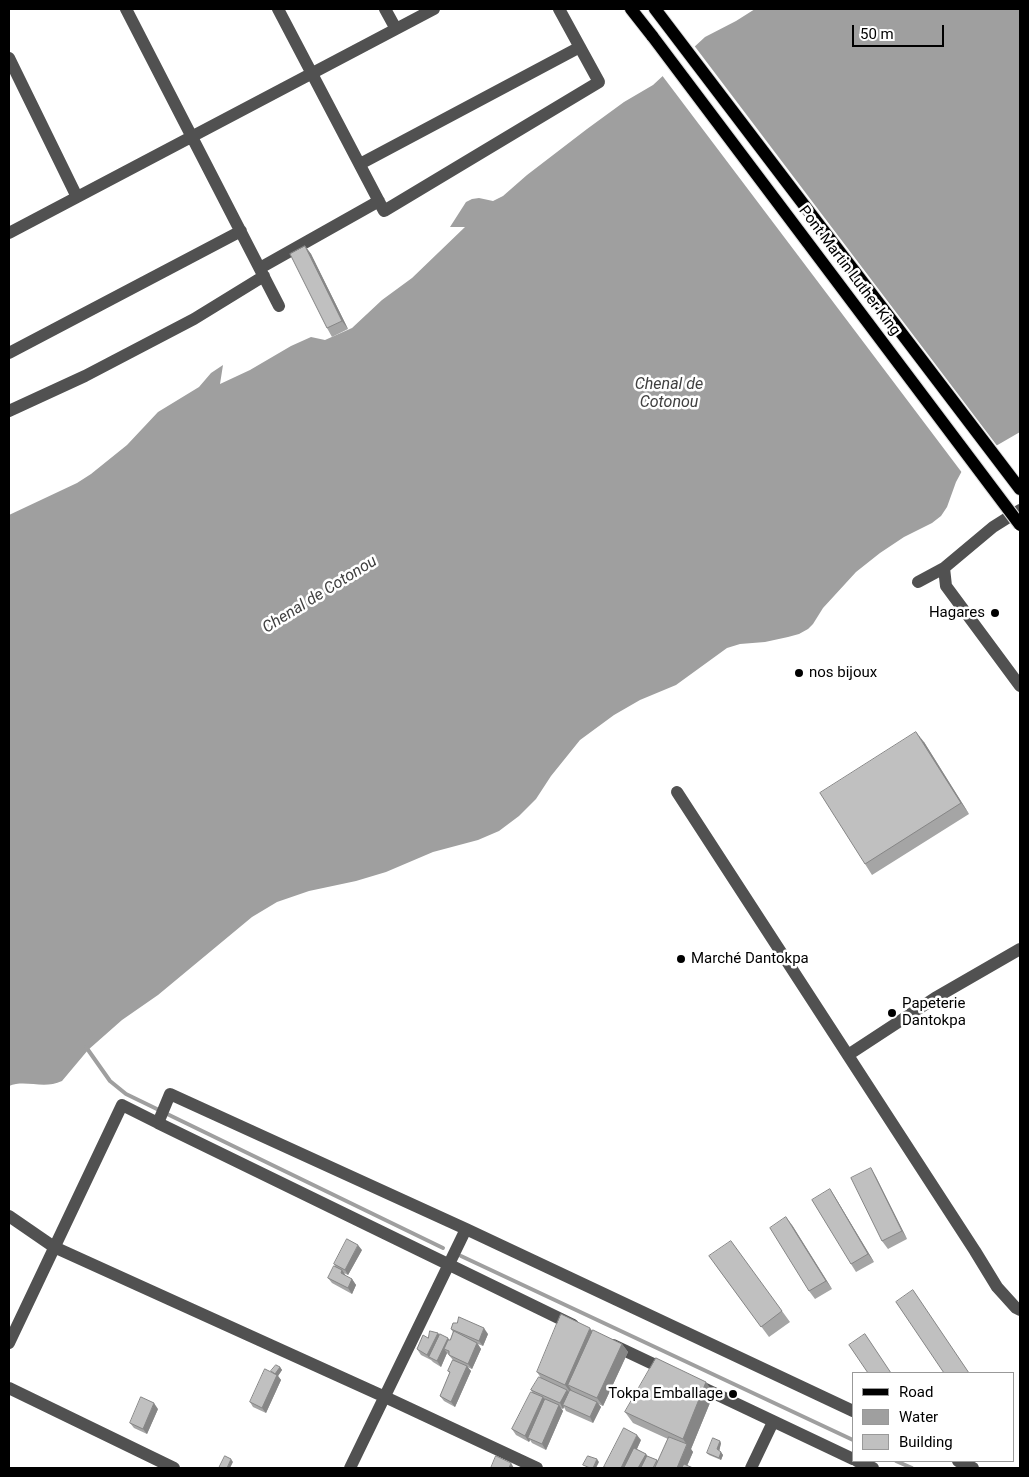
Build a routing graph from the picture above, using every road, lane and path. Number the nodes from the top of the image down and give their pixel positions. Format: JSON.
{"nodes":[{"id":1,"x":126,"y":9,"type":"edge"},
{"id":2,"x":278,"y":9,"type":"edge"},
{"id":3,"x":385,"y":9,"type":"edge"},
{"id":4,"x":434,"y":9,"type":"edge"},
{"id":5,"x":559,"y":9,"type":"edge"},
{"id":6,"x":631,"y":9,"type":"edge"},
{"id":7,"x":655,"y":9,"type":"edge"},
{"id":8,"x":396,"y":29,"type":"junction"},
{"id":9,"x":580,"y":46,"type":"junction"},
{"id":10,"x":9,"y":58,"type":"edge"},
{"id":11,"x":312,"y":73,"type":"junction"},
{"id":12,"x":192,"y":136,"type":"junction"},
{"id":13,"x":360,"y":164,"type":"junction"},
{"id":14,"x":77,"y":197,"type":"junction"},
{"id":15,"x":379,"y":201,"type":"junction"},
{"id":16,"x":240,"y":231,"type":"junction"},
{"id":17,"x":9,"y":233,"type":"edge"},
{"id":18,"x":262,"y":272,"type":"junction"},
{"id":19,"x":279,"y":306,"type":"dead end"},
{"id":20,"x":9,"y":353,"type":"edge"},
{"id":21,"x":9,"y":411,"type":"edge"},
{"id":22,"x":1020,"y":489,"type":"edge"},
{"id":23,"x":1020,"y":510,"type":"edge"},
{"id":24,"x":1020,"y":524,"type":"edge"},
{"id":25,"x":944,"y":568,"type":"junction"},
{"id":26,"x":918,"y":582,"type":"dead end"},
{"id":27,"x":1020,"y":686,"type":"edge"},
{"id":28,"x":677,"y":792,"type":"dead end"},
{"id":29,"x":1020,"y":949,"type":"edge"},
{"id":30,"x":848,"y":1055,"type":"junction"},
{"id":31,"x":158,"y":1123,"type":"junction"},
{"id":32,"x":9,"y":1216,"type":"edge"},
{"id":33,"x":466,"y":1229,"type":"junction"},
{"id":34,"x":54,"y":1247,"type":"junction"},
{"id":35,"x":448,"y":1265,"type":"junction"},
{"id":36,"x":1020,"y":1310,"type":"edge"},
{"id":37,"x":581,"y":1329,"type":"edge"},
{"id":38,"x":599,"y":1338,"type":"edge"},
{"id":39,"x":9,"y":1343,"type":"edge"},
{"id":40,"x":9,"y":1388,"type":"edge"},
{"id":41,"x":385,"y":1397,"type":"junction"},
{"id":42,"x":852,"y":1411,"type":"edge"},
{"id":43,"x":773,"y":1422,"type":"junction"},
{"id":44,"x":852,"y":1459,"type":"edge"},
{"id":45,"x":859,"y":1462,"type":"edge"},
{"id":46,"x":960,"y":1462,"type":"edge"},
{"id":47,"x":174,"y":1468,"type":"edge"},
{"id":48,"x":350,"y":1468,"type":"edge"},
{"id":49,"x":537,"y":1468,"type":"edge"},
{"id":50,"x":751,"y":1468,"type":"edge"},
{"id":51,"x":873,"y":1468,"type":"edge"},
{"id":52,"x":974,"y":1468,"type":"edge"}],
"edges":[{"from":1,"to":12,"type":"street"},
{"from":2,"to":11,"type":"street"},
{"from":3,"to":8,"type":"street"},
{"from":4,"to":8,"type":"street"},
{"from":5,"to":9,"type":"street"},
{"from":6,"to":24,"type":"main road","name":"Pont Martin Luther King","bridge":true},
{"from":7,"to":22,"type":"main road","name":"Pont Martin Luther King"},
{"from":8,"to":11,"type":"street"},
{"from":9,"to":13,"type":"street"},
{"from":9,"to":15,"type":"street"},
{"from":10,"to":14,"type":"street"},
{"from":11,"to":12,"type":"street"},
{"from":11,"to":13,"type":"street"},
{"from":12,"to":14,"type":"street"},
{"from":12,"to":16,"type":"street"},
{"from":13,"to":15,"type":"street"},
{"from":14,"to":17,"type":"street"},
{"from":15,"to":18,"type":"street"},
{"from":16,"to":18,"type":"street"},
{"from":16,"to":20,"type":"street"},
{"from":18,"to":19,"type":"street"},
{"from":18,"to":21,"type":"street"},
{"from":23,"to":25,"type":"street"},
{"from":25,"to":26,"type":"street"},
{"from":25,"to":27,"type":"street"},
{"from":28,"to":30,"type":"street"},
{"from":29,"to":30,"type":"street"},
{"from":30,"to":36,"type":"street"},
{"from":31,"to":33,"type":"street"},
{"from":31,"to":34,"type":"street"},
{"from":31,"to":35,"type":"street"},
{"from":32,"to":34,"type":"street"},
{"from":33,"to":35,"type":"street"},
{"from":33,"to":42,"type":"street"},
{"from":34,"to":39,"type":"street"},
{"from":34,"to":41,"type":"street"},
{"from":35,"to":37,"type":"street"},
{"from":35,"to":41,"type":"street"},
{"from":38,"to":43,"type":"street"},
{"from":40,"to":47,"type":"street"},
{"from":41,"to":48,"type":"street"},
{"from":41,"to":49,"type":"street"},
{"from":43,"to":44,"type":"street"},
{"from":43,"to":50,"type":"street"},
{"from":45,"to":51,"type":"street"},
{"from":46,"to":52,"type":"street"}]}
